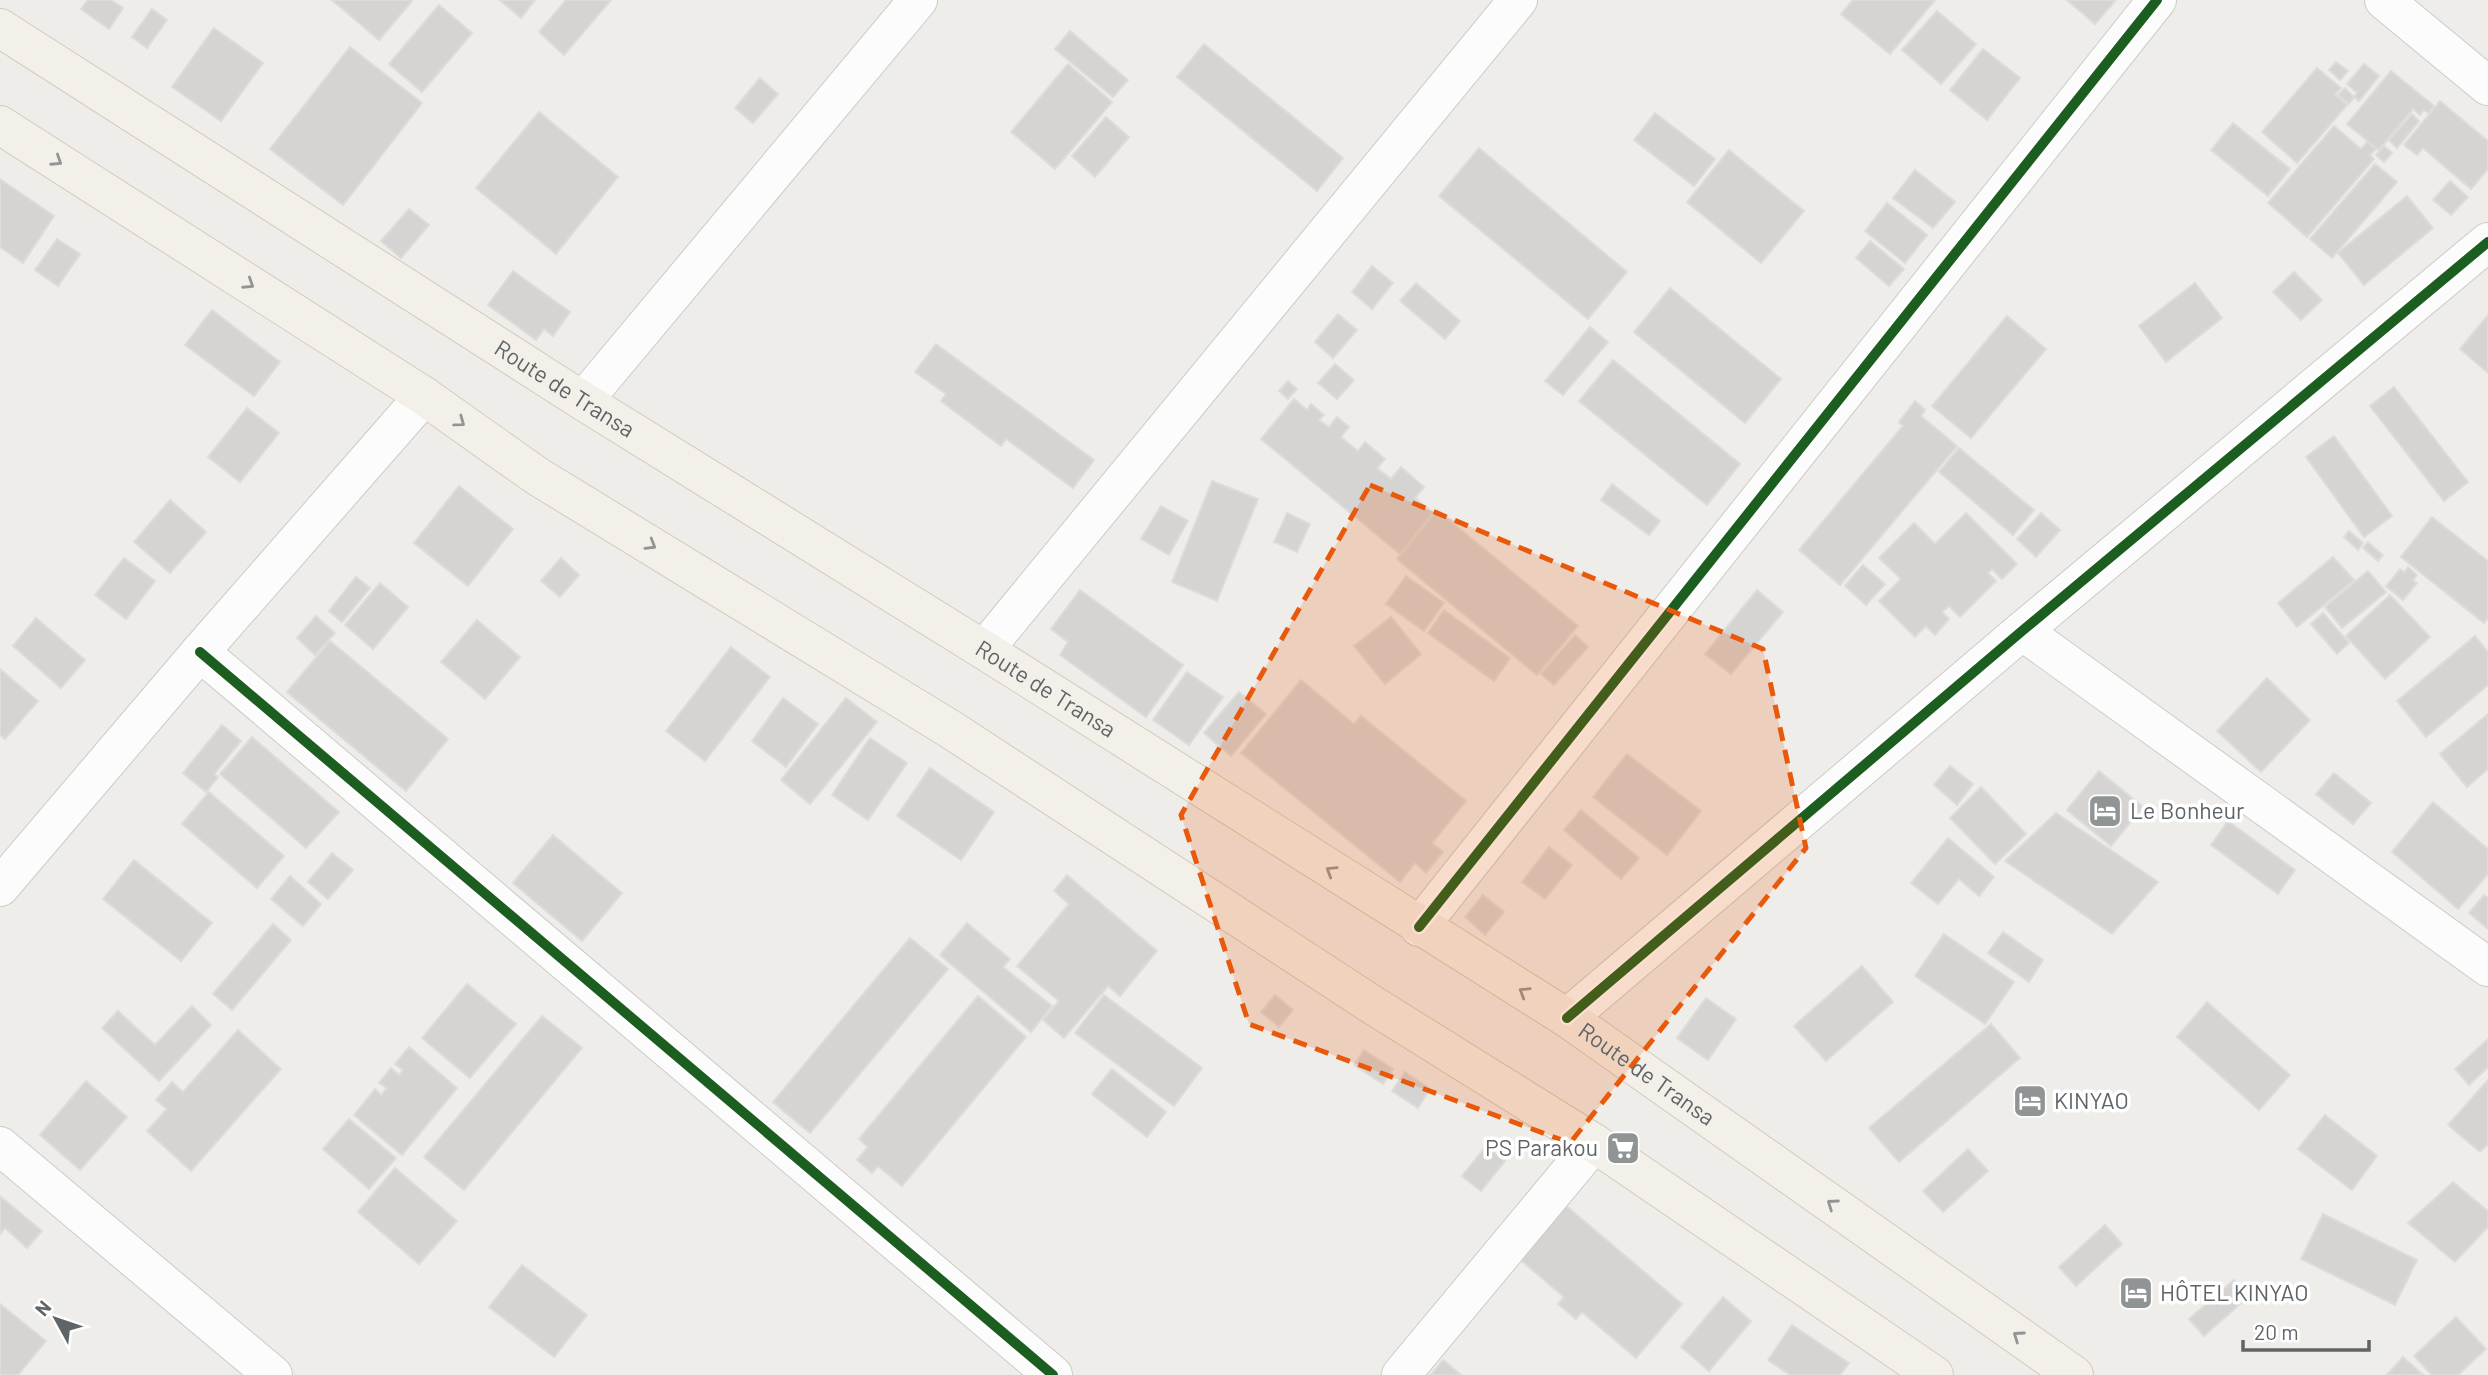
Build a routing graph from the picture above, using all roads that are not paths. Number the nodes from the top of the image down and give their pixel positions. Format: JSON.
{"nodes":[{"id":1,"x":1518,"y":0,"type":"edge"},
{"id":2,"x":2157,"y":0,"type":"edge"},
{"id":3,"x":2384,"y":0,"type":"edge"},
{"id":4,"x":901,"y":6,"type":"edge"},
{"id":5,"x":0,"y":28,"type":"edge"},
{"id":6,"x":2488,"y":86,"type":"edge"},
{"id":7,"x":0,"y":125,"type":"edge"},
{"id":8,"x":2488,"y":242,"type":"edge"},
{"id":9,"x":425,"y":396,"type":"junction"},
{"id":10,"x":583,"y":401,"type":"junction"},
{"id":11,"x":2022,"y":631,"type":"junction"},
{"id":12,"x":984,"y":650,"type":"junction"},
{"id":13,"x":200,"y":652,"type":"junction"},
{"id":14,"x":0,"y":887,"type":"edge"},
{"id":15,"x":1419,"y":927,"type":"junction"},
{"id":16,"x":2488,"y":967,"type":"edge"},
{"id":17,"x":1567,"y":1018,"type":"junction"},
{"id":18,"x":1594,"y":1143,"type":"junction"},
{"id":19,"x":0,"y":1146,"type":"edge"},
{"id":20,"x":273,"y":1375,"type":"edge"},
{"id":21,"x":1053,"y":1375,"type":"edge"},
{"id":22,"x":1401,"y":1375,"type":"edge"},
{"id":23,"x":1934,"y":1375,"type":"edge"},
{"id":24,"x":2074,"y":1375,"type":"edge"}],
"edges":[{"from":1,"to":12,"type":"street"},
{"from":2,"to":15,"type":"street"},
{"from":3,"to":6,"type":"street"},
{"from":4,"to":10,"type":"street"},
{"from":5,"to":10,"type":"main road","name":"Route de Transa"},
{"from":7,"to":9,"type":"main road","one_way":true},
{"from":8,"to":11,"type":"street"},
{"from":9,"to":13,"type":"street"},
{"from":9,"to":18,"type":"main road","one_way":true},
{"from":10,"to":12,"type":"main road","name":"Route de Transa"},
{"from":11,"to":16,"type":"street"},
{"from":11,"to":17,"type":"street"},
{"from":15,"to":12,"type":"main road","name":"Route de Transa","one_way":true},
{"from":13,"to":14,"type":"street"},
{"from":13,"to":21,"type":"street"},
{"from":17,"to":15,"type":"main road","name":"Route de Transa","one_way":true},
{"from":24,"to":17,"type":"main road","name":"Route de Transa","one_way":true},
{"from":18,"to":22,"type":"street"},
{"from":18,"to":23,"type":"main road"},
{"from":19,"to":20,"type":"street"}]}
